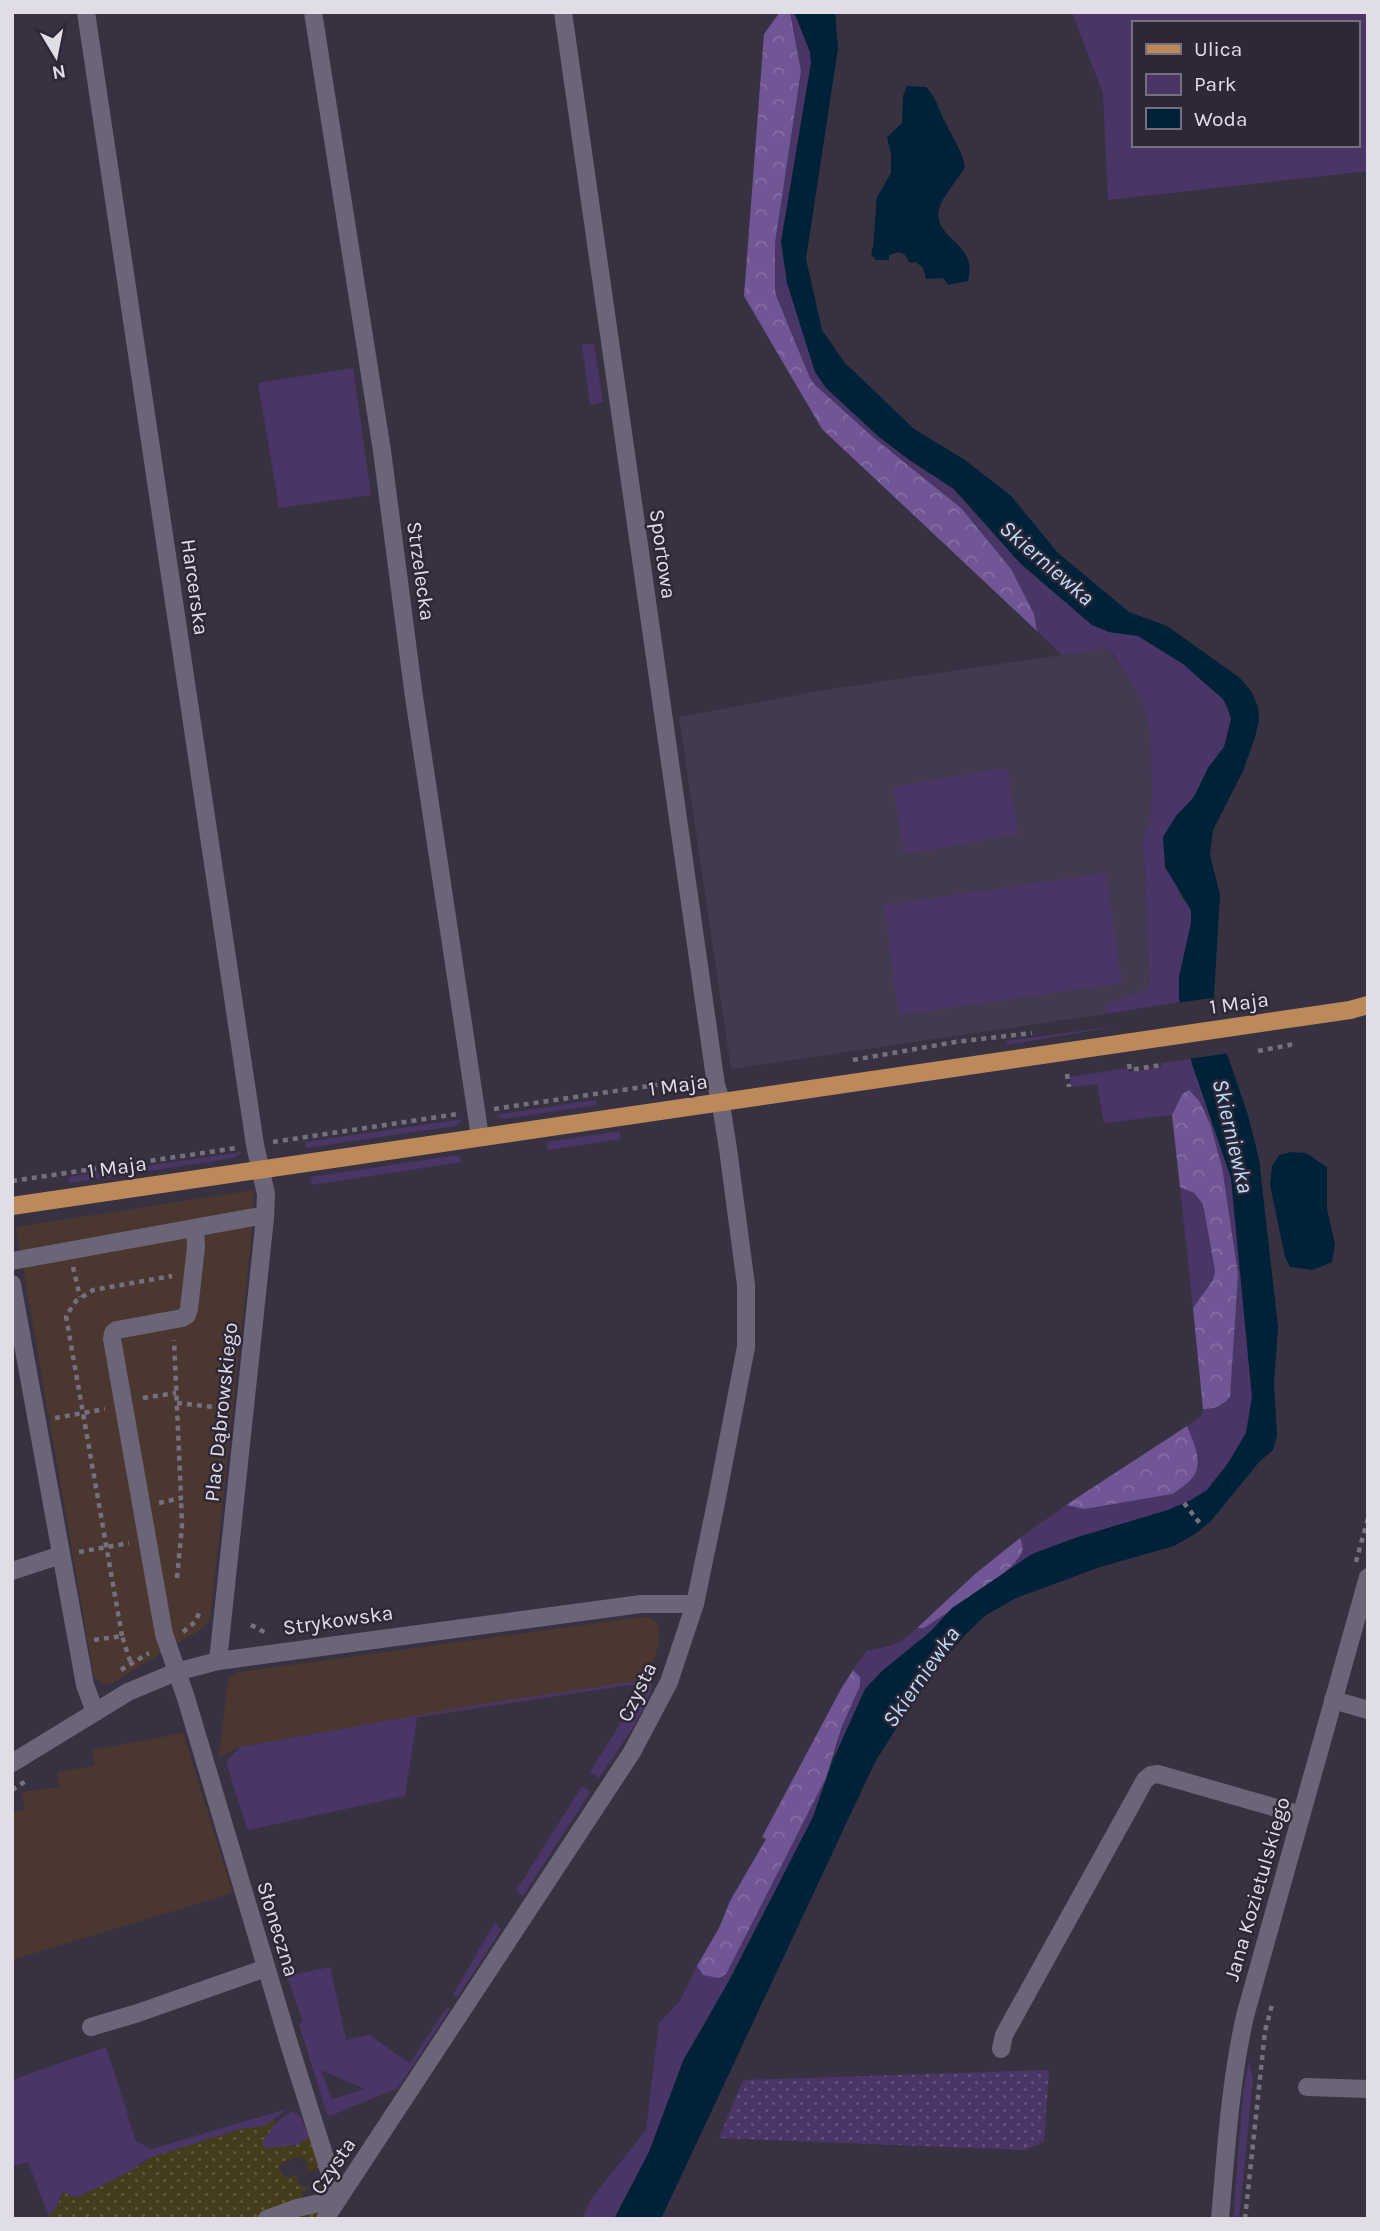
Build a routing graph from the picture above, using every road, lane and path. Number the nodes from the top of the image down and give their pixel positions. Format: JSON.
{"nodes":[{"id":1,"x":86,"y":12,"type":"edge"},
{"id":2,"x":313,"y":12,"type":"edge"},
{"id":3,"x":563,"y":12,"type":"edge"},
{"id":4,"x":1362,"y":1008,"type":"edge"},
{"id":5,"x":1035,"y":1033,"type":"dead end"},
{"id":6,"x":1289,"y":1040,"type":"dead end"},
{"id":7,"x":1258,"y":1051,"type":"dead end"},
{"id":8,"x":847,"y":1061,"type":"dead end"},
{"id":9,"x":1129,"y":1064,"type":"dead end"},
{"id":10,"x":1161,"y":1065,"type":"dead end"},
{"id":11,"x":1067,"y":1074,"type":"dead end"},
{"id":12,"x":696,"y":1079,"type":"dead end"},
{"id":13,"x":1069,"y":1087,"type":"dead end"},
{"id":14,"x":721,"y":1102,"type":"junction"},
{"id":15,"x":493,"y":1110,"type":"dead end"},
{"id":16,"x":459,"y":1114,"type":"dead end"},
{"id":17,"x":480,"y":1137,"type":"junction"},
{"id":18,"x":266,"y":1143,"type":"dead end"},
{"id":19,"x":242,"y":1147,"type":"dead end"},
{"id":20,"x":260,"y":1169,"type":"junction"},
{"id":21,"x":12,"y":1181,"type":"edge"},
{"id":22,"x":12,"y":1206,"type":"edge"},
{"id":23,"x":265,"y":1218,"type":"junction"},
{"id":24,"x":195,"y":1228,"type":"junction"},
{"id":25,"x":70,"y":1251,"type":"junction"},
{"id":26,"x":12,"y":1261,"type":"edge"},
{"id":27,"x":12,"y":1284,"type":"edge"},
{"id":28,"x":80,"y":1297,"type":"dead end"},
{"id":29,"x":173,"y":1320,"type":"junction"},
{"id":30,"x":176,"y":1393,"type":"junction"},
{"id":31,"x":122,"y":1404,"type":"junction"},
{"id":32,"x":177,"y":1404,"type":"junction"},
{"id":33,"x":224,"y":1408,"type":"dead end"},
{"id":34,"x":37,"y":1421,"type":"junction"},
{"id":35,"x":181,"y":1499,"type":"junction"},
{"id":36,"x":1184,"y":1503,"type":"dead end"},
{"id":37,"x":141,"y":1506,"type":"junction"},
{"id":38,"x":1202,"y":1526,"type":"dead end"},
{"id":39,"x":147,"y":1540,"type":"junction"},
{"id":40,"x":61,"y":1555,"type":"junction"},
{"id":41,"x":12,"y":1571,"type":"edge"},
{"id":42,"x":1368,"y":1577,"type":"edge"},
{"id":43,"x":176,"y":1590,"type":"dead end"},
{"id":44,"x":203,"y":1601,"type":"dead end"},
{"id":45,"x":695,"y":1604,"type":"junction"},
{"id":46,"x":251,"y":1625,"type":"dead end"},
{"id":47,"x":178,"y":1626,"type":"dead end"},
{"id":48,"x":275,"y":1634,"type":"dead end"},
{"id":49,"x":166,"y":1642,"type":"junction"},
{"id":50,"x":77,"y":1643,"type":"junction"},
{"id":51,"x":218,"y":1661,"type":"junction"},
{"id":52,"x":131,"y":1664,"type":"junction"},
{"id":53,"x":176,"y":1672,"type":"junction"},
{"id":54,"x":128,"y":1692,"type":"junction"},
{"id":55,"x":1333,"y":1699,"type":"junction"},
{"id":56,"x":1368,"y":1710,"type":"edge"},
{"id":57,"x":95,"y":1712,"type":"junction"},
{"id":58,"x":12,"y":1763,"type":"edge"},
{"id":59,"x":34,"y":1776,"type":"dead end"},
{"id":60,"x":12,"y":1790,"type":"edge"},
{"id":61,"x":1301,"y":1815,"type":"junction"},
{"id":62,"x":266,"y":1968,"type":"junction"},
{"id":63,"x":1275,"y":1994,"type":"dead end"},
{"id":64,"x":91,"y":2027,"type":"dead end"},
{"id":65,"x":1001,"y":2049,"type":"dead end"},
{"id":66,"x":1307,"y":2087,"type":"dead end"},
{"id":67,"x":1368,"y":2089,"type":"edge"},
{"id":68,"x":338,"y":2199,"type":"junction"},
{"id":69,"x":267,"y":2219,"type":"edge"},
{"id":70,"x":325,"y":2219,"type":"edge"},
{"id":71,"x":1220,"y":2219,"type":"edge"},
{"id":72,"x":1245,"y":2219,"type":"edge"}],
"edges":[{"from":1,"to":20,"type":"street","name":"Harcerska"},
{"from":2,"to":17,"type":"street","name":"Strzelecka"},
{"from":3,"to":14,"type":"street","name":"Sportowa"},
{"from":4,"to":14,"type":"main road","name":"1 Maja"},
{"from":5,"to":8,"type":"path"},
{"from":6,"to":7,"type":"path"},
{"from":9,"to":10,"type":"path"},
{"from":11,"to":13,"type":"path"},
{"from":12,"to":15,"type":"path"},
{"from":14,"to":17,"type":"main road","name":"1 Maja"},
{"from":14,"to":45,"type":"street","name":"Czysta"},
{"from":16,"to":18,"type":"path"},
{"from":17,"to":20,"type":"main road","name":"1 Maja"},
{"from":19,"to":21,"type":"path"},
{"from":20,"to":22,"type":"main road","name":"1 Maja"},
{"from":20,"to":23,"type":"street","name":"Plac Dąbrowskiego"},
{"from":23,"to":24,"type":"street"},
{"from":23,"to":51,"type":"street","name":"Plac Dąbrowskiego"},
{"from":24,"to":25,"type":"street"},
{"from":24,"to":29,"type":"street"},
{"from":25,"to":26,"type":"street"},
{"from":25,"to":28,"type":"path"},
{"from":27,"to":34,"type":"street"},
{"from":29,"to":30,"type":"path"},
{"from":29,"to":31,"type":"street","name":"Słoneczna"},
{"from":30,"to":31,"type":"path"},
{"from":30,"to":32,"type":"path"},
{"from":31,"to":34,"type":"path"},
{"from":31,"to":37,"type":"street","name":"Słoneczna"},
{"from":32,"to":33,"type":"path"},
{"from":32,"to":35,"type":"path"},
{"from":34,"to":40,"type":"street"},
{"from":35,"to":37,"type":"path"},
{"from":35,"to":43,"type":"path"},
{"from":36,"to":38,"type":"path"},
{"from":37,"to":39,"type":"street","name":"Słoneczna"},
{"from":39,"to":40,"type":"path"},
{"from":39,"to":49,"type":"street","name":"Słoneczna"},
{"from":40,"to":41,"type":"street"},
{"from":40,"to":50,"type":"street"},
{"from":42,"to":55,"type":"street","name":"Jana Kozietulskiego"},
{"from":44,"to":47,"type":"path"},
{"from":45,"to":51,"type":"street","name":"Strykowska"},
{"from":45,"to":68,"type":"street","name":"Czysta"},
{"from":46,"to":48,"type":"path"},
{"from":49,"to":52,"type":"path"},
{"from":49,"to":53,"type":"street","name":"Słoneczna"},
{"from":50,"to":52,"type":"path"},
{"from":50,"to":57,"type":"street"},
{"from":51,"to":53,"type":"street","name":"Strykowska"},
{"from":52,"to":54,"type":"path"},
{"from":53,"to":54,"type":"street","name":"Strykowska"},
{"from":53,"to":62,"type":"street","name":"Słoneczna"},
{"from":54,"to":57,"type":"street","name":"Strykowska"},
{"from":55,"to":56,"type":"street"},
{"from":55,"to":61,"type":"street","name":"Jana Kozietulskiego"},
{"from":57,"to":58,"type":"street","name":"Strykowska"},
{"from":59,"to":60,"type":"path"},
{"from":61,"to":65,"type":"street"},
{"from":61,"to":71,"type":"street","name":"Jana Kozietulskiego"},
{"from":62,"to":64,"type":"street"},
{"from":62,"to":68,"type":"street","name":"Słoneczna"},
{"from":63,"to":72,"type":"path"},
{"from":66,"to":67,"type":"street"},
{"from":68,"to":69,"type":"street"},
{"from":68,"to":70,"type":"street","name":"Czysta"}]}
